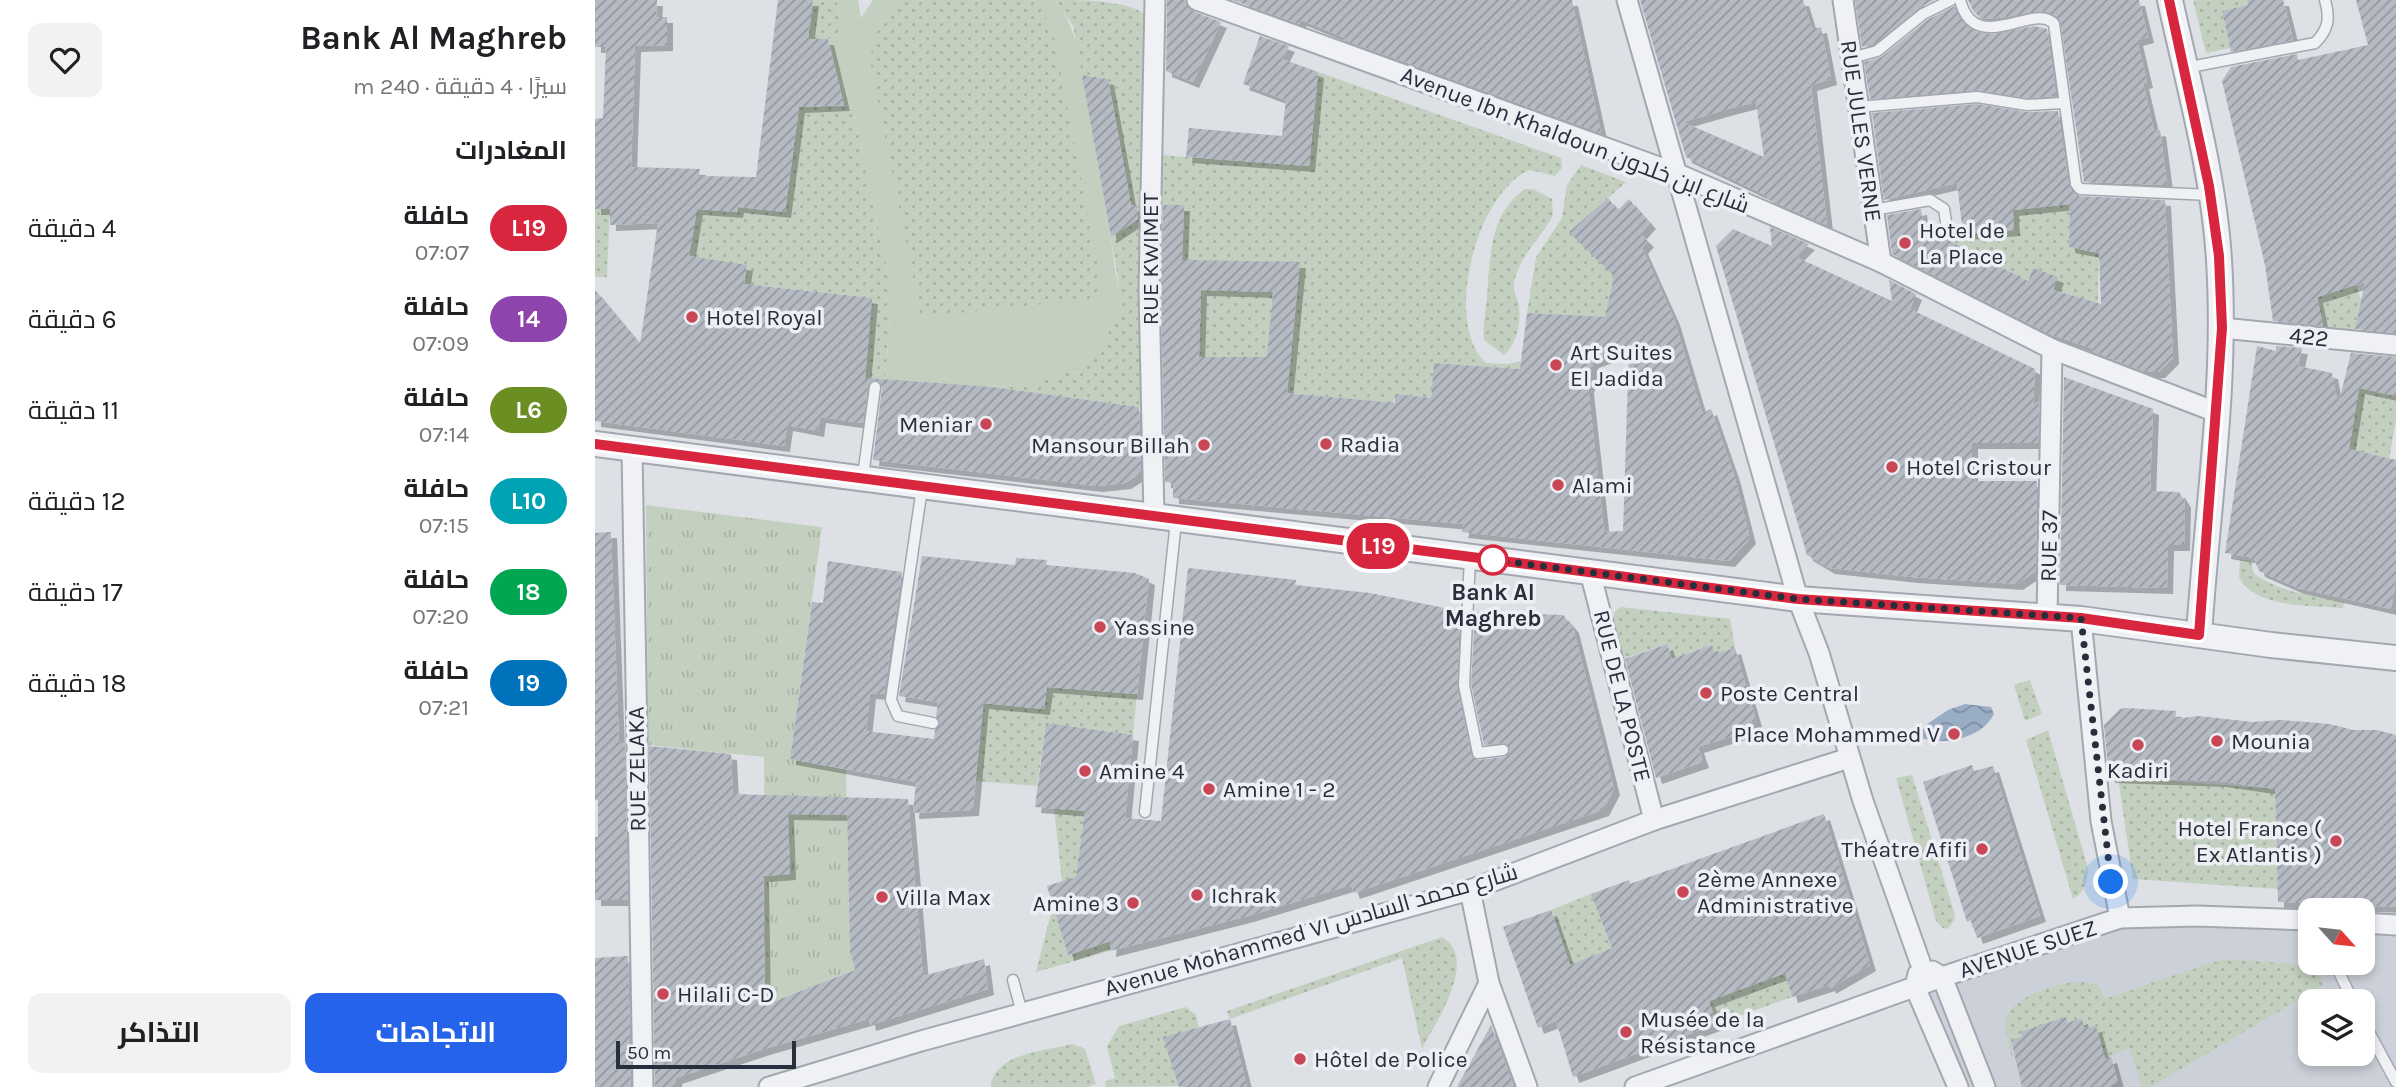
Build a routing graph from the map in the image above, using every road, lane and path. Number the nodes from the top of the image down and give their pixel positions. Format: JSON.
{"nodes":[{"id":1,"x":1155,"y":0,"type":"edge"},
{"id":2,"x":1197,"y":0,"type":"edge"},
{"id":3,"x":1627,"y":0,"type":"edge"},
{"id":4,"x":1843,"y":0,"type":"edge"},
{"id":5,"x":1951,"y":0,"type":"edge"},
{"id":6,"x":1960,"y":0,"type":"edge"},
{"id":7,"x":2169,"y":0,"type":"edge"},
{"id":8,"x":2325,"y":0,"type":"edge"},
{"id":9,"x":1850,"y":58,"type":"junction"},
{"id":10,"x":2184,"y":68,"type":"junction"},
{"id":11,"x":2063,"y":103,"type":"junction"},
{"id":12,"x":1857,"y":107,"type":"junction"},
{"id":13,"x":1678,"y":174,"type":"junction"},
{"id":14,"x":2210,"y":195,"type":"junction"},
{"id":15,"x":1873,"y":210,"type":"junction"},
{"id":16,"x":1947,"y":229,"type":"dead end"},
{"id":17,"x":1881,"y":262,"type":"junction"},
{"id":18,"x":2222,"y":328,"type":"junction"},
{"id":19,"x":2396,"y":345,"type":"edge"},
{"id":20,"x":2052,"y":349,"type":"junction"},
{"id":21,"x":875,"y":387,"type":"dead end"},
{"id":22,"x":2216,"y":412,"type":"junction"},
{"id":23,"x":595,"y":444,"type":"edge"},
{"id":24,"x":632,"y":450,"type":"junction"},
{"id":25,"x":863,"y":480,"type":"junction"},
{"id":26,"x":922,"y":488,"type":"junction"},
{"id":27,"x":1165,"y":520,"type":"junction"},
{"id":28,"x":1470,"y":557,"type":"junction"},
{"id":29,"x":1590,"y":572,"type":"junction"},
{"id":30,"x":1798,"y":599,"type":"junction"},
{"id":31,"x":2047,"y":616,"type":"junction"},
{"id":32,"x":2081,"y":618,"type":"junction"},
{"id":33,"x":2199,"y":635,"type":"junction"},
{"id":34,"x":2396,"y":658,"type":"edge"},
{"id":35,"x":933,"y":723,"type":"dead end"},
{"id":36,"x":1503,"y":750,"type":"dead end"},
{"id":37,"x":1849,"y":758,"type":"junction"},
{"id":38,"x":1145,"y":812,"type":"dead end"},
{"id":39,"x":1654,"y":821,"type":"junction"},
{"id":40,"x":1470,"y":890,"type":"junction"},
{"id":41,"x":2120,"y":918,"type":"junction"},
{"id":42,"x":2298,"y":920,"type":"edge"},
{"id":43,"x":2375,"y":924,"type":"edge"},
{"id":44,"x":2396,"y":925,"type":"edge"},
{"id":45,"x":1920,"y":962,"type":"junction"},
{"id":46,"x":1942,"y":977,"type":"junction"},
{"id":47,"x":1013,"y":980,"type":"dead end"},
{"id":48,"x":1489,"y":983,"type":"junction"},
{"id":49,"x":1916,"y":987,"type":"junction"},
{"id":50,"x":1022,"y":1013,"type":"junction"},
{"id":51,"x":2375,"y":1043,"type":"edge"},
{"id":52,"x":2396,"y":1082,"type":"edge"},
{"id":53,"x":643,"y":1087,"type":"edge"},
{"id":54,"x":769,"y":1087,"type":"edge"},
{"id":55,"x":1438,"y":1087,"type":"edge"},
{"id":56,"x":1527,"y":1087,"type":"edge"},
{"id":57,"x":1635,"y":1087,"type":"edge"},
{"id":58,"x":1958,"y":1087,"type":"edge"},
{"id":59,"x":1986,"y":1087,"type":"edge"}],
"edges":[{"from":1,"to":27,"type":"street","name":"RUE KWIMET"},
{"from":2,"to":13,"type":"street","name":"Avenue Ibn Khaldoun شارع ابن خلدون"},
{"from":3,"to":13,"type":"street"},
{"from":4,"to":9,"type":"street","name":"RUE JULES VERNE"},
{"from":5,"to":9,"type":"lane"},
{"from":6,"to":11,"type":"lane"},
{"from":7,"to":10,"type":"street"},
{"from":8,"to":10,"type":"lane"},
{"from":9,"to":12,"type":"street","name":"RUE JULES VERNE"},
{"from":10,"to":14,"type":"street"},
{"from":11,"to":12,"type":"lane"},
{"from":11,"to":14,"type":"lane"},
{"from":12,"to":15,"type":"street","name":"RUE JULES VERNE"},
{"from":13,"to":17,"type":"street","name":"Avenue Ibn Khaldoun شارع ابن خلدون"},
{"from":13,"to":30,"type":"street"},
{"from":14,"to":18,"type":"street"},
{"from":15,"to":16,"type":"lane"},
{"from":15,"to":17,"type":"street","name":"RUE JULES VERNE"},
{"from":17,"to":20,"type":"street","name":"Avenue Ibn Khaldoun شارع ابن خلدون"},
{"from":18,"to":19,"type":"street","name":"422"},
{"from":18,"to":22,"type":"street"},
{"from":20,"to":22,"type":"street","name":"Avenue Ibn Khaldoun شارع ابن خلدون"},
{"from":20,"to":31,"type":"street","name":"RUE 37"},
{"from":21,"to":25,"type":"lane"},
{"from":22,"to":33,"type":"street"},
{"from":23,"to":24,"type":"street"},
{"from":24,"to":25,"type":"street"},
{"from":24,"to":53,"type":"street","name":"RUE ZELAKA"},
{"from":25,"to":26,"type":"street"},
{"from":26,"to":27,"type":"street"},
{"from":26,"to":35,"type":"lane"},
{"from":27,"to":28,"type":"street"},
{"from":27,"to":38,"type":"lane"},
{"from":28,"to":29,"type":"street"},
{"from":28,"to":36,"type":"lane"},
{"from":29,"to":30,"type":"street"},
{"from":29,"to":39,"type":"street","name":"RUE DE LA POSTE"},
{"from":30,"to":31,"type":"street"},
{"from":30,"to":37,"type":"street"},
{"from":31,"to":32,"type":"street"},
{"from":32,"to":33,"type":"street"},
{"from":32,"to":41,"type":"street"},
{"from":33,"to":34,"type":"street"},
{"from":37,"to":39,"type":"street","name":"Avenue Mohammed VI شارع محمد السادس"},
{"from":37,"to":45,"type":"street"},
{"from":39,"to":40,"type":"street","name":"Avenue Mohammed VI شارع محمد السادس"},
{"from":40,"to":48,"type":"street"},
{"from":40,"to":50,"type":"street","name":"Avenue Mohammed VI شارع محمد السادس"},
{"from":41,"to":42,"type":"street","name":"AVENUE SUEZ"},
{"from":41,"to":46,"type":"street","name":"AVENUE SUEZ"},
{"from":43,"to":44,"type":"street"},
{"from":45,"to":46,"type":"street"},
{"from":45,"to":49,"type":"street"},
{"from":46,"to":49,"type":"street","name":"AVENUE SUEZ"},
{"from":46,"to":59,"type":"street"},
{"from":47,"to":50,"type":"lane"},
{"from":48,"to":55,"type":"street"},
{"from":48,"to":56,"type":"street"},
{"from":49,"to":57,"type":"street","name":"AVENUE SUEZ"},
{"from":49,"to":58,"type":"street"},
{"from":50,"to":54,"type":"street","name":"Avenue Mohammed VI شارع محمد السادس"},
{"from":51,"to":52,"type":"lane"}]}
